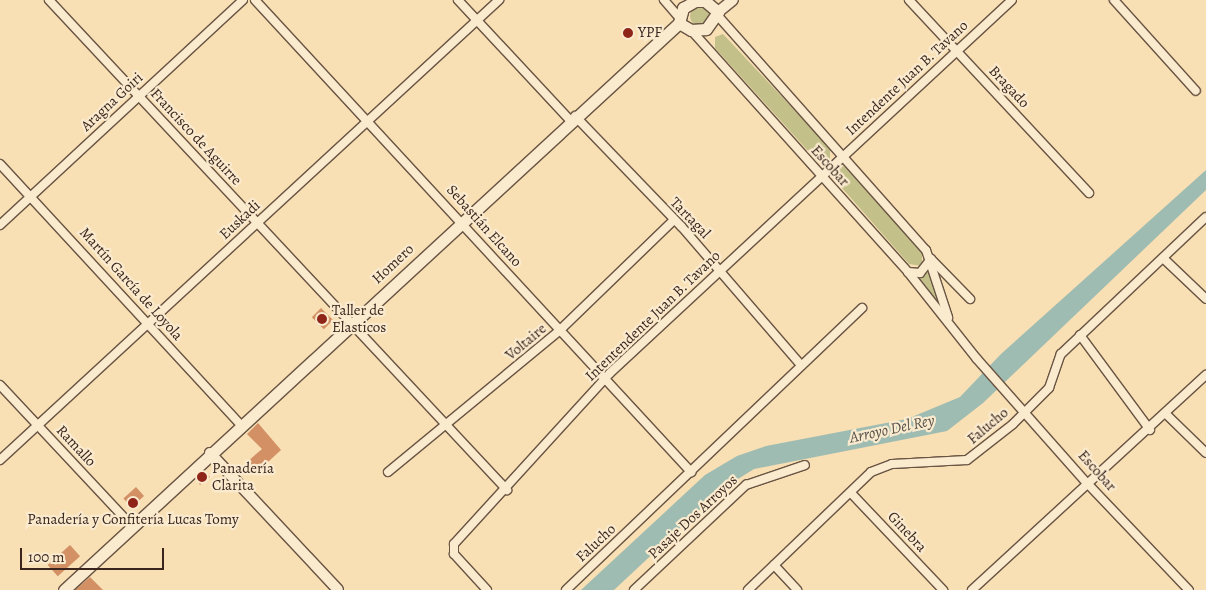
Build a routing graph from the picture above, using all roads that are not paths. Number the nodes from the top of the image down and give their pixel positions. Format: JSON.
{"nodes":[{"id":1,"x":49,"y":0,"type":"edge"},
{"id":2,"x":243,"y":0,"type":"edge"},
{"id":3,"x":255,"y":0,"type":"edge"},
{"id":4,"x":458,"y":0,"type":"edge"},
{"id":5,"x":499,"y":0,"type":"edge"},
{"id":6,"x":664,"y":0,"type":"edge"},
{"id":7,"x":733,"y":0,"type":"edge"},
{"id":8,"x":909,"y":0,"type":"edge"},
{"id":9,"x":1012,"y":0,"type":"edge"},
{"id":10,"x":1114,"y":0,"type":"edge"},
{"id":11,"x":704,"y":1,"type":"edge"},
{"id":12,"x":718,"y":14,"type":"junction"},
{"id":13,"x":678,"y":20,"type":"junction"},
{"id":14,"x":477,"y":21,"type":"junction"},
{"id":15,"x":691,"y":30,"type":"junction"},
{"id":16,"x":957,"y":50,"type":"junction"},
{"id":17,"x":1196,"y":92,"type":"dead end"},
{"id":18,"x":140,"y":96,"type":"junction"},
{"id":19,"x":572,"y":118,"type":"junction"},
{"id":20,"x":368,"y":121,"type":"junction"},
{"id":21,"x":845,"y":156,"type":"junction"},
{"id":22,"x":0,"y":164,"type":"edge"},
{"id":23,"x":821,"y":176,"type":"junction"},
{"id":24,"x":1089,"y":193,"type":"dead end"},
{"id":25,"x":31,"y":196,"type":"junction"},
{"id":26,"x":1206,"y":217,"type":"edge"},
{"id":27,"x":673,"y":221,"type":"junction"},
{"id":28,"x":461,"y":222,"type":"junction"},
{"id":29,"x":257,"y":223,"type":"junction"},
{"id":30,"x":0,"y":225,"type":"edge"},
{"id":31,"x":1163,"y":258,"type":"junction"},
{"id":32,"x":931,"y":259,"type":"junction"},
{"id":33,"x":716,"y":271,"type":"junction"},
{"id":34,"x":908,"y":272,"type":"junction"},
{"id":35,"x":970,"y":299,"type":"dead end"},
{"id":36,"x":1206,"y":299,"type":"edge"},
{"id":37,"x":862,"y":308,"type":"dead end"},
{"id":38,"x":949,"y":322,"type":"junction"},
{"id":39,"x":148,"y":323,"type":"junction"},
{"id":40,"x":350,"y":324,"type":"junction"},
{"id":41,"x":560,"y":330,"type":"junction"},
{"id":42,"x":1080,"y":335,"type":"junction"},
{"id":43,"x":801,"y":365,"type":"junction"},
{"id":44,"x":1206,"y":375,"type":"edge"},
{"id":45,"x":604,"y":380,"type":"junction"},
{"id":46,"x":0,"y":385,"type":"edge"},
{"id":47,"x":1026,"y":411,"type":"junction"},
{"id":48,"x":1167,"y":415,"type":"junction"},
{"id":49,"x":240,"y":424,"type":"junction"},
{"id":50,"x":36,"y":425,"type":"junction"},
{"id":51,"x":446,"y":425,"type":"junction"},
{"id":52,"x":1150,"y":430,"type":"junction"},
{"id":53,"x":210,"y":452,"type":"junction"},
{"id":54,"x":1206,"y":453,"type":"edge"},
{"id":55,"x":0,"y":460,"type":"edge"},
{"id":56,"x":805,"y":465,"type":"dead end"},
{"id":57,"x":388,"y":472,"type":"dead end"},
{"id":58,"x":691,"y":472,"type":"junction"},
{"id":59,"x":1086,"y":482,"type":"junction"},
{"id":60,"x":506,"y":490,"type":"junction"},
{"id":61,"x":852,"y":492,"type":"junction"},
{"id":62,"x":132,"y":526,"type":"junction"},
{"id":63,"x":774,"y":565,"type":"junction"},
{"id":64,"x":64,"y":590,"type":"edge"},
{"id":65,"x":338,"y":590,"type":"edge"},
{"id":66,"x":487,"y":590,"type":"edge"},
{"id":67,"x":566,"y":590,"type":"edge"},
{"id":68,"x":634,"y":590,"type":"edge"},
{"id":69,"x":748,"y":590,"type":"edge"},
{"id":70,"x":797,"y":590,"type":"edge"},
{"id":71,"x":943,"y":590,"type":"edge"},
{"id":72,"x":972,"y":590,"type":"edge"},
{"id":73,"x":1188,"y":590,"type":"edge"}],
"edges":[{"from":1,"to":18,"type":"street","name":"Francisco de Aguirre"},
{"from":2,"to":18,"type":"street","name":"Aragna Goiri"},
{"from":3,"to":20,"type":"street","name":"Sebastián Elcano"},
{"from":4,"to":14,"type":"street","name":"Tartagal"},
{"from":5,"to":14,"type":"street","name":"Euskadi"},
{"from":6,"to":13,"type":"street"},
{"from":7,"to":12,"type":"street"},
{"from":8,"to":16,"type":"street","name":"Bragado"},
{"from":9,"to":16,"type":"street","name":"Intendente Juan B. Tavano"},
{"from":10,"to":17,"type":"street"},
{"from":11,"to":12,"type":"main road"},
{"from":11,"to":13,"type":"main road"},
{"from":12,"to":15,"type":"main road"},
{"from":12,"to":21,"type":"street","name":"Escobar"},
{"from":13,"to":15,"type":"main road"},
{"from":13,"to":19,"type":"main road","name":"Homero"},
{"from":14,"to":19,"type":"street","name":"Tartagal"},
{"from":14,"to":20,"type":"street","name":"Euskadi"},
{"from":15,"to":23,"type":"street","name":"Escobar"},
{"from":16,"to":21,"type":"street","name":"Intendente Juan B. Tavano"},
{"from":16,"to":24,"type":"street","name":"Bragado"},
{"from":18,"to":25,"type":"street","name":"Aragna Goiri"},
{"from":18,"to":29,"type":"street","name":"Francisco de Aguirre"},
{"from":19,"to":27,"type":"street","name":"Tartagal"},
{"from":19,"to":28,"type":"main road","name":"Homero"},
{"from":20,"to":28,"type":"street","name":"Sebastián Elcano"},
{"from":20,"to":29,"type":"street","name":"Euskadi"},
{"from":21,"to":23,"type":"street","name":"Intendente Juan B. Tavano"},
{"from":21,"to":32,"type":"street","name":"Escobar"},
{"from":22,"to":25,"type":"street","name":"Martín García de Loyola"},
{"from":23,"to":33,"type":"street","name":"Intentendente Juan B. Tavano"},
{"from":23,"to":34,"type":"street","name":"Escobar"},
{"from":25,"to":30,"type":"street","name":"Aragna Goiri"},
{"from":25,"to":39,"type":"street","name":"Martín García de Loyola"},
{"from":26,"to":31,"type":"street","name":"Falucho"},
{"from":27,"to":33,"type":"street","name":"Tartagal"},
{"from":27,"to":41,"type":"street","name":"Voltaire"},
{"from":28,"to":40,"type":"main road","name":"Homero"},
{"from":28,"to":41,"type":"street","name":"Sebastián Elcano"},
{"from":29,"to":39,"type":"street","name":"Euskadi"},
{"from":29,"to":40,"type":"street","name":"Francisco de Aguirre"},
{"from":31,"to":36,"type":"street"},
{"from":31,"to":42,"type":"street","name":"Falucho"},
{"from":32,"to":34,"type":"street"},
{"from":32,"to":35,"type":"street","name":"Escobar"},
{"from":32,"to":38,"type":"street","name":"Escobar"},
{"from":33,"to":43,"type":"street","name":"Tartagal"},
{"from":33,"to":45,"type":"street","name":"Intentendente Juan B. Tavano"},
{"from":34,"to":38,"type":"street","name":"Escobar"},
{"from":37,"to":43,"type":"street","name":"Falucho"},
{"from":38,"to":47,"type":"street","name":"Escobar"},
{"from":39,"to":49,"type":"street","name":"Martín García de Loyola"},
{"from":39,"to":50,"type":"street","name":"Euskadi"},
{"from":40,"to":49,"type":"main road","name":"Homero"},
{"from":40,"to":51,"type":"street","name":"Francisco de Aguirre"},
{"from":41,"to":45,"type":"street","name":"Sebastián Elcano"},
{"from":41,"to":51,"type":"street","name":"Voltaire"},
{"from":42,"to":47,"type":"street","name":"Falucho"},
{"from":42,"to":52,"type":"street"},
{"from":43,"to":58,"type":"street","name":"Falucho"},
{"from":44,"to":48,"type":"street"},
{"from":45,"to":58,"type":"street","name":"Sebastián Elcano"},
{"from":45,"to":60,"type":"street","name":"Intentendente Juan B. Tavano"},
{"from":46,"to":50,"type":"street","name":"Ramallo"},
{"from":47,"to":59,"type":"street","name":"Escobar"},
{"from":47,"to":61,"type":"street","name":"Falucho"},
{"from":48,"to":52,"type":"street"},
{"from":48,"to":54,"type":"street"},
{"from":49,"to":53,"type":"main road","name":"Homero"},
{"from":50,"to":55,"type":"street","name":"Euskadi"},
{"from":50,"to":62,"type":"street","name":"Ramallo"},
{"from":51,"to":57,"type":"street","name":"Voltaire"},
{"from":51,"to":60,"type":"street","name":"Francisco de Aguirre"},
{"from":52,"to":59,"type":"street"},
{"from":53,"to":62,"type":"main road","name":"Homero"},
{"from":53,"to":65,"type":"street"},
{"from":56,"to":68,"type":"street","name":"Pasaje Dos Arroyos"},
{"from":58,"to":67,"type":"street","name":"Falucho"},
{"from":59,"to":72,"type":"street"},
{"from":59,"to":73,"type":"street","name":"Escobar"},
{"from":60,"to":66,"type":"street","name":"Intentendente Juan B. Tavano"},
{"from":61,"to":63,"type":"street","name":"Falucho"},
{"from":61,"to":71,"type":"street","name":"Ginebra"},
{"from":62,"to":64,"type":"main road","name":"Homero"},
{"from":63,"to":69,"type":"street","name":"Falucho"},
{"from":63,"to":70,"type":"street"}]}
